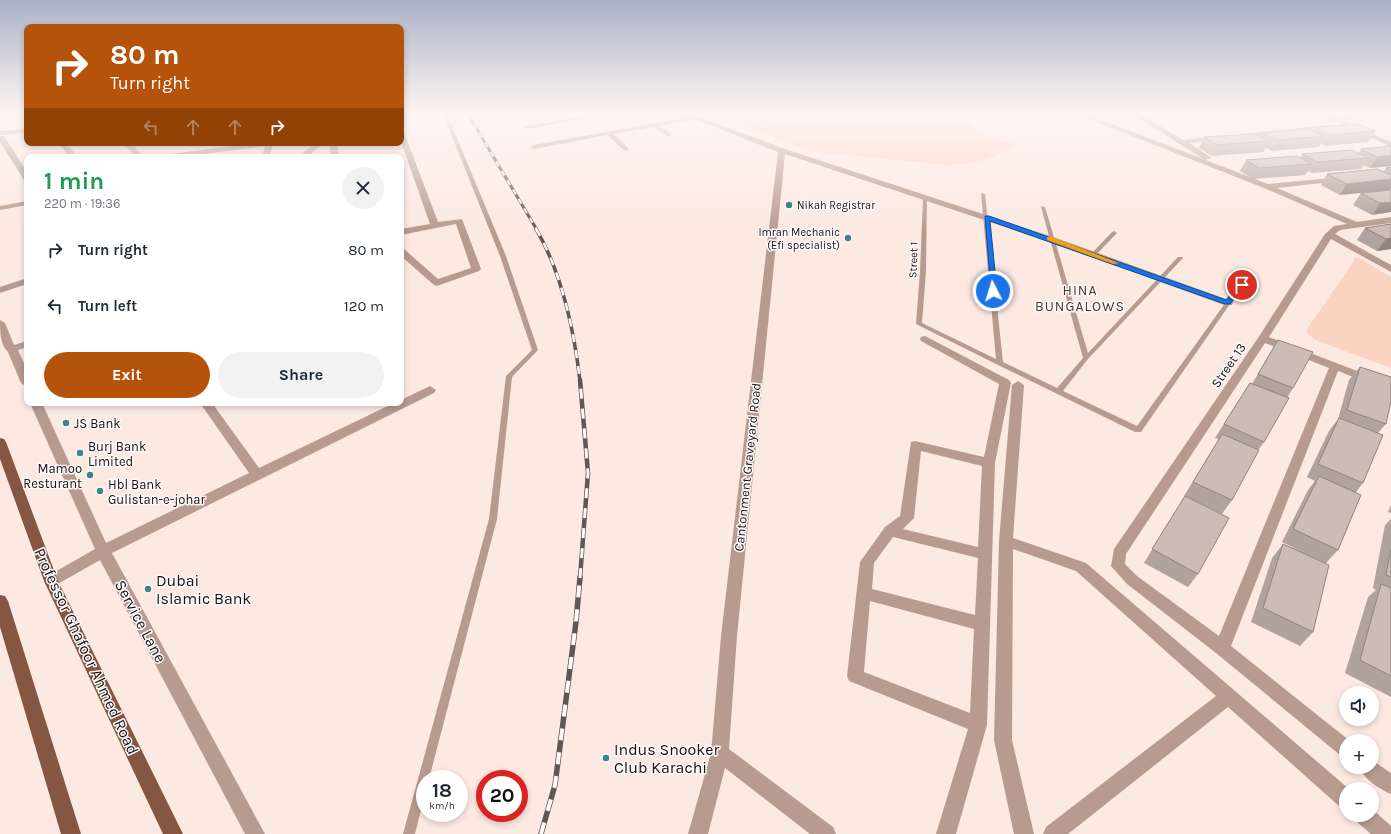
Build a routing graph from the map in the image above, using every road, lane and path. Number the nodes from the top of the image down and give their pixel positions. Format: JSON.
{"nodes":[{"id":1,"x":11,"y":153,"type":"edge"},
{"id":2,"x":409,"y":153,"type":"edge"},
{"id":3,"x":462,"y":153,"type":"edge"},
{"id":4,"x":782,"y":153,"type":"edge"},
{"id":5,"x":788,"y":153,"type":"edge"},
{"id":6,"x":1180,"y":153,"type":"edge"},
{"id":7,"x":1200,"y":153,"type":"edge"},
{"id":8,"x":24,"y":173,"type":"edge"},
{"id":9,"x":1235,"y":174,"type":"junction"},
{"id":10,"x":1352,"y":178,"type":"edge"},
{"id":11,"x":1267,"y":186,"type":"junction"},
{"id":12,"x":983,"y":194,"type":"dead end"},
{"id":13,"x":925,"y":197,"type":"junction"},
{"id":14,"x":24,"y":204,"type":"edge"},
{"id":15,"x":1043,"y":207,"type":"dead end"},
{"id":16,"x":0,"y":208,"type":"edge"},
{"id":17,"x":987,"y":218,"type":"junction"},
{"id":18,"x":1391,"y":220,"type":"edge"},
{"id":19,"x":1354,"y":224,"type":"junction"},
{"id":20,"x":435,"y":225,"type":"junction"},
{"id":21,"x":404,"y":231,"type":"edge"},
{"id":22,"x":1114,"y":233,"type":"dead end"},
{"id":23,"x":1329,"y":234,"type":"junction"},
{"id":24,"x":1053,"y":240,"type":"junction"},
{"id":25,"x":404,"y":254,"type":"edge"},
{"id":26,"x":1093,"y":254,"type":"junction"},
{"id":27,"x":1180,"y":258,"type":"dead end"},
{"id":28,"x":1391,"y":269,"type":"edge"},
{"id":29,"x":1159,"y":278,"type":"junction"},
{"id":30,"x":24,"y":282,"type":"edge"},
{"id":31,"x":1242,"y":285,"type":"dead end"},
{"id":32,"x":0,"y":290,"type":"edge"},
{"id":33,"x":1228,"y":303,"type":"junction"},
{"id":34,"x":0,"y":323,"type":"edge"},
{"id":35,"x":1263,"y":338,"type":"junction"},
{"id":36,"x":925,"y":339,"type":"dead end"},
{"id":37,"x":24,"y":345,"type":"edge"},
{"id":38,"x":10,"y":350,"type":"junction"},
{"id":39,"x":1086,"y":358,"type":"junction"},
{"id":40,"x":1000,"y":364,"type":"junction"},
{"id":41,"x":1335,"y":366,"type":"junction"},
{"id":42,"x":24,"y":376,"type":"edge"},
{"id":43,"x":1018,"y":385,"type":"dead end"},
{"id":44,"x":1391,"y":388,"type":"edge"},
{"id":45,"x":430,"y":390,"type":"dead end"},
{"id":46,"x":1058,"y":392,"type":"junction"},
{"id":47,"x":404,"y":403,"type":"edge"},
{"id":48,"x":37,"y":406,"type":"edge"},
{"id":49,"x":212,"y":406,"type":"edge"},
{"id":50,"x":397,"y":406,"type":"edge"},
{"id":51,"x":0,"y":442,"type":"edge"},
{"id":52,"x":989,"y":462,"type":"junction"},
{"id":53,"x":257,"y":475,"type":"junction"},
{"id":54,"x":890,"y":531,"type":"junction"},
{"id":55,"x":1006,"y":541,"type":"junction"},
{"id":56,"x":103,"y":551,"type":"junction"},
{"id":57,"x":985,"y":554,"type":"junction"},
{"id":58,"x":51,"y":581,"type":"junction"},
{"id":59,"x":863,"y":593,"type":"junction"},
{"id":60,"x":1,"y":612,"type":"edge"},
{"id":61,"x":982,"y":624,"type":"junction"},
{"id":62,"x":1222,"y":648,"type":"junction"},
{"id":63,"x":1229,"y":696,"type":"junction"},
{"id":64,"x":978,"y":725,"type":"junction"},
{"id":65,"x":1339,"y":743,"type":"edge"},
{"id":66,"x":720,"y":753,"type":"junction"},
{"id":67,"x":1377,"y":774,"type":"edge"},
{"id":68,"x":1391,"y":785,"type":"edge"},
{"id":69,"x":1339,"y":793,"type":"edge"},
{"id":70,"x":1372,"y":822,"type":"edge"},
{"id":71,"x":71,"y":834,"type":"edge"},
{"id":72,"x":173,"y":834,"type":"edge"},
{"id":73,"x":255,"y":834,"type":"edge"},
{"id":74,"x":409,"y":834,"type":"edge"},
{"id":75,"x":698,"y":834,"type":"edge"},
{"id":76,"x":826,"y":834,"type":"edge"},
{"id":77,"x":946,"y":834,"type":"edge"},
{"id":78,"x":1024,"y":834,"type":"edge"},
{"id":79,"x":1053,"y":834,"type":"edge"},
{"id":80,"x":1386,"y":834,"type":"edge"}],
"edges":[{"from":1,"to":8,"type":"street"},
{"from":2,"to":20,"type":"street"},
{"from":3,"to":74,"type":"lane"},
{"from":4,"to":66,"type":"street","name":"Cantonment Graveyard Road"},
{"from":5,"to":13,"type":"street"},
{"from":6,"to":9,"type":"street"},
{"from":7,"to":9,"type":"street"},
{"from":9,"to":11,"type":"street"},
{"from":10,"to":11,"type":"street"},
{"from":11,"to":19,"type":"street"},
{"from":12,"to":17,"type":"lane"},
{"from":13,"to":17,"type":"street"},
{"from":13,"to":40,"type":"lane","name":"Street 1"},
{"from":14,"to":16,"type":"street"},
{"from":15,"to":24,"type":"lane"},
{"from":17,"to":24,"type":"street"},
{"from":17,"to":40,"type":"lane"},
{"from":18,"to":19,"type":"street"},
{"from":19,"to":23,"type":"street"},
{"from":20,"to":21,"type":"street"},
{"from":20,"to":25,"type":"street"},
{"from":22,"to":26,"type":"lane"},
{"from":23,"to":28,"type":"street"},
{"from":23,"to":35,"type":"street","name":"Street 13"},
{"from":24,"to":26,"type":"street"},
{"from":24,"to":39,"type":"lane"},
{"from":26,"to":29,"type":"street"},
{"from":27,"to":29,"type":"lane"},
{"from":29,"to":33,"type":"street"},
{"from":29,"to":39,"type":"lane"},
{"from":30,"to":32,"type":"street"},
{"from":31,"to":33,"type":"lane"},
{"from":33,"to":46,"type":"lane"},
{"from":34,"to":38,"type":"street"},
{"from":35,"to":41,"type":"street"},
{"from":35,"to":62,"type":"street","name":"Street 13"},
{"from":36,"to":52,"type":"street"},
{"from":37,"to":38,"type":"street"},
{"from":38,"to":42,"type":"street"},
{"from":39,"to":46,"type":"lane"},
{"from":40,"to":46,"type":"lane"},
{"from":41,"to":44,"type":"street"},
{"from":41,"to":62,"type":"street"},
{"from":43,"to":55,"type":"street"},
{"from":45,"to":47,"type":"street"},
{"from":48,"to":56,"type":"street","name":"Service Lane"},
{"from":49,"to":53,"type":"street"},
{"from":50,"to":53,"type":"street"},
{"from":51,"to":58,"type":"main road","name":"Professor Ghafoor Ahmed Road"},
{"from":52,"to":54,"type":"street"},
{"from":52,"to":57,"type":"street"},
{"from":53,"to":56,"type":"street"},
{"from":54,"to":57,"type":"street"},
{"from":54,"to":59,"type":"street"},
{"from":55,"to":63,"type":"street"},
{"from":55,"to":78,"type":"street"},
{"from":56,"to":58,"type":"street"},
{"from":56,"to":73,"type":"street","name":"Service Lane"},
{"from":57,"to":61,"type":"street"},
{"from":58,"to":72,"type":"main road","name":"Professor Ghafoor Ahmed Road"},
{"from":59,"to":61,"type":"street"},
{"from":59,"to":64,"type":"street"},
{"from":60,"to":71,"type":"main road"},
{"from":61,"to":64,"type":"street"},
{"from":62,"to":65,"type":"street"},
{"from":63,"to":69,"type":"street"},
{"from":63,"to":79,"type":"street"},
{"from":64,"to":77,"type":"street"},
{"from":66,"to":75,"type":"street","name":"Cantonment Graveyard Road"},
{"from":66,"to":76,"type":"street"},
{"from":67,"to":68,"type":"street"},
{"from":70,"to":80,"type":"street"}]}
